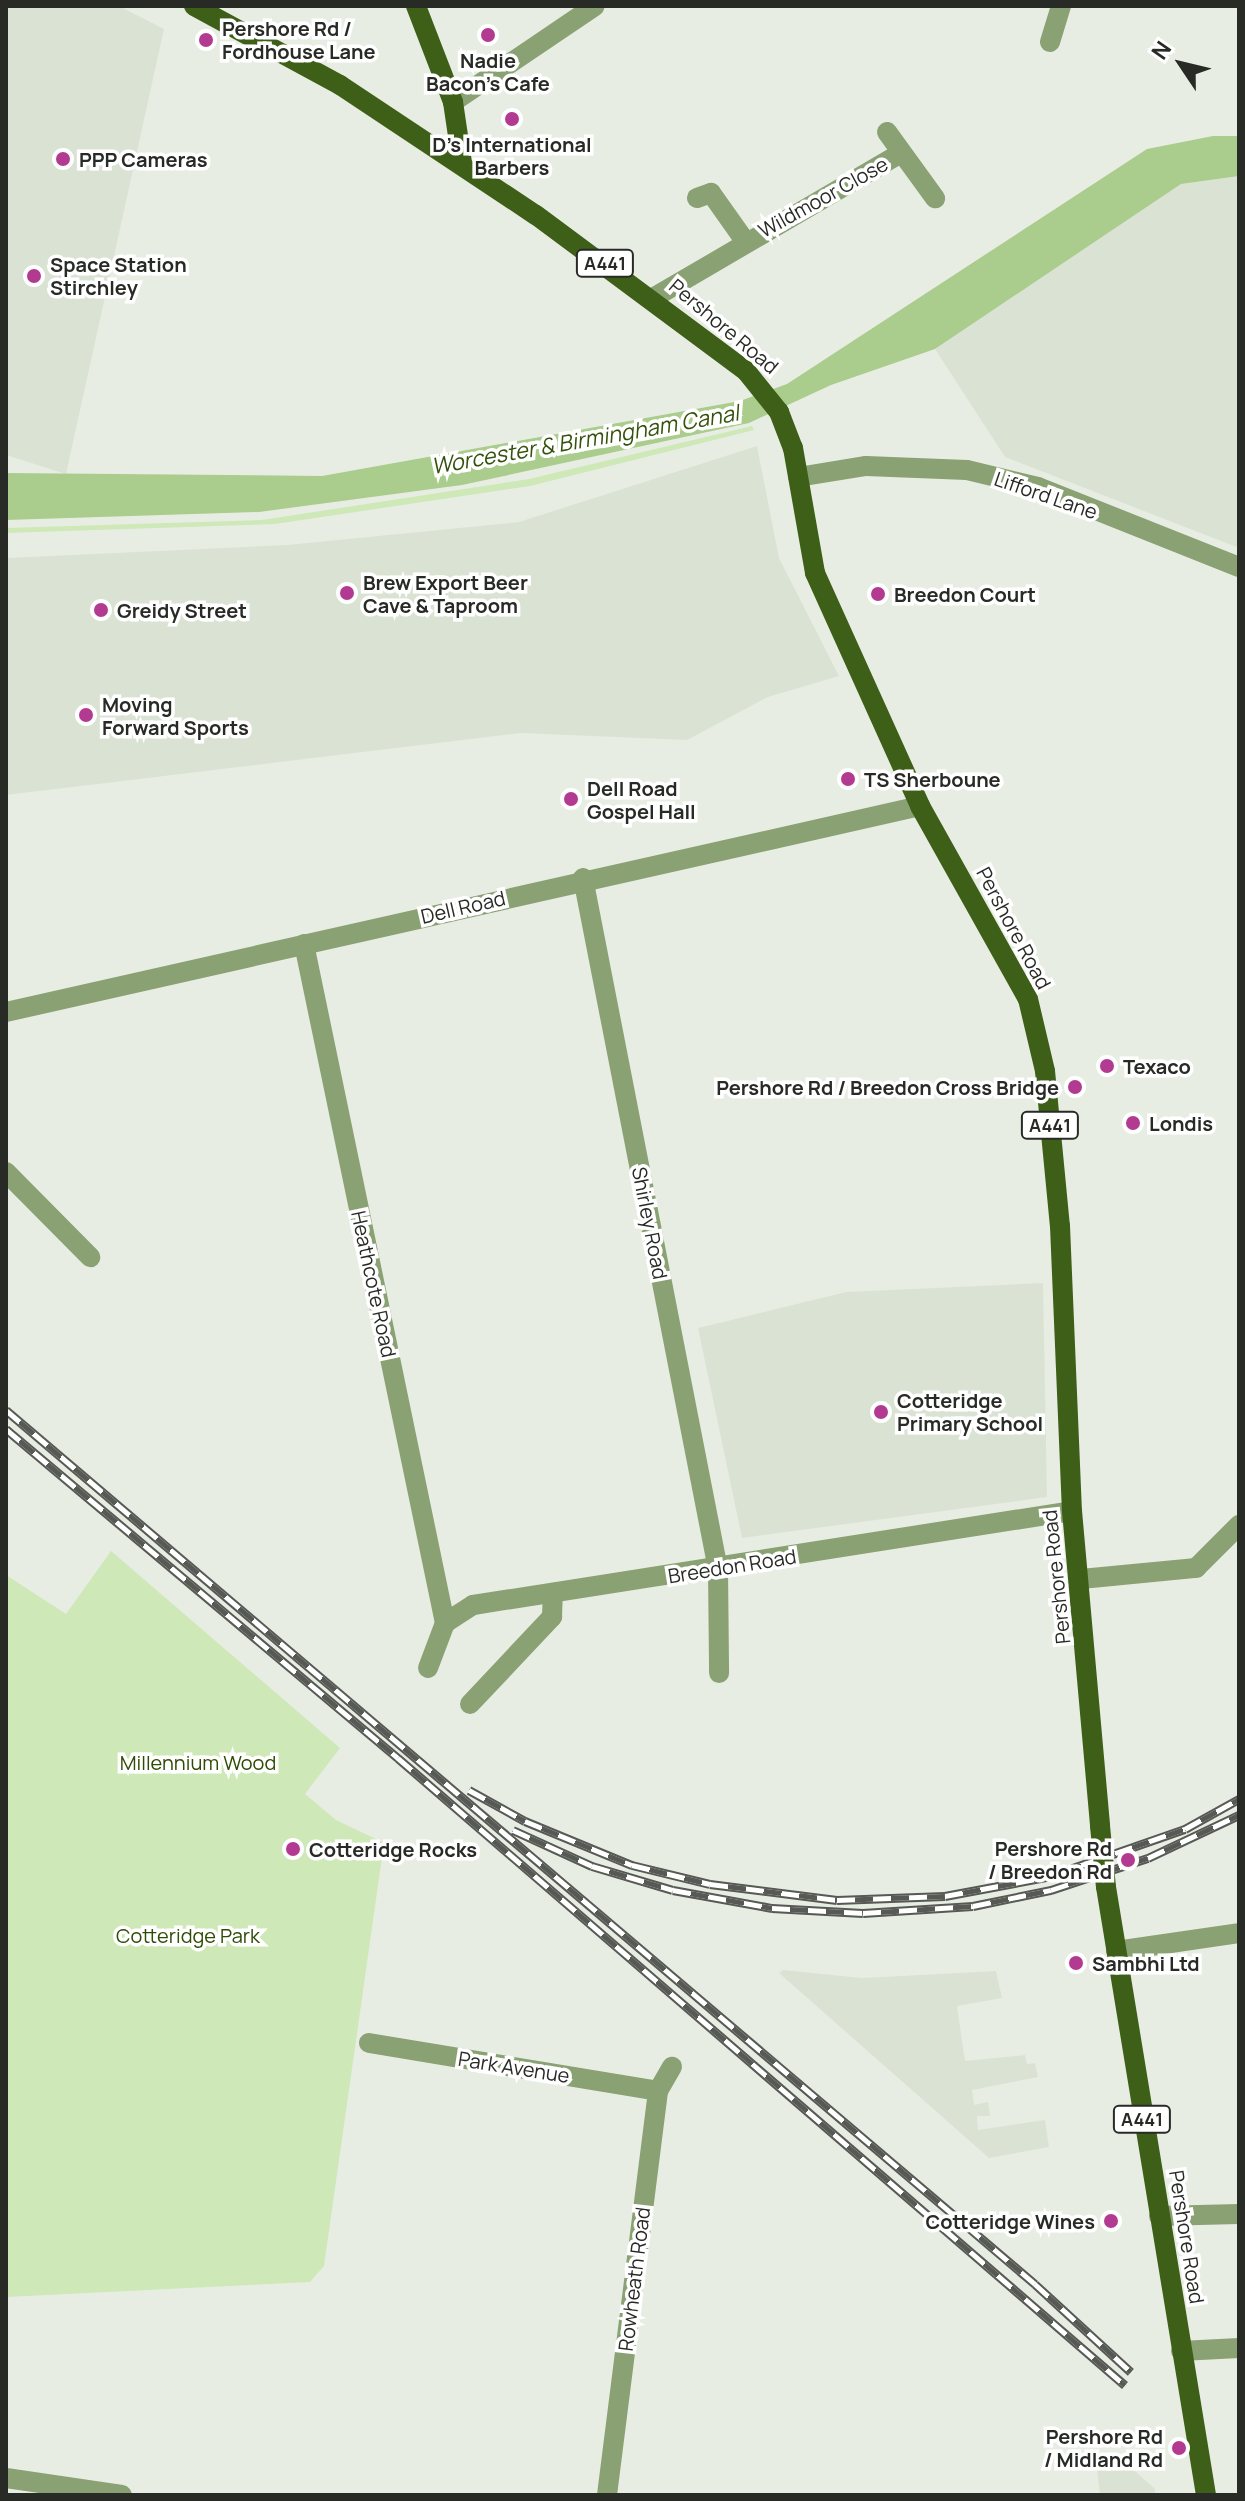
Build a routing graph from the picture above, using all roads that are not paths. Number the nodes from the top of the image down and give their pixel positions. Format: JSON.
{"nodes":[{"id":1,"x":194,"y":6,"type":"edge"},
{"id":2,"x":416,"y":6,"type":"edge"},
{"id":3,"x":595,"y":6,"type":"edge"},
{"id":4,"x":1061,"y":6,"type":"edge"},
{"id":5,"x":1050,"y":42,"type":"dead end"},
{"id":6,"x":453,"y":102,"type":"junction"},
{"id":7,"x":887,"y":132,"type":"dead end"},
{"id":8,"x":901,"y":153,"type":"junction"},
{"id":9,"x":462,"y":163,"type":"junction"},
{"id":10,"x":697,"y":198,"type":"dead end"},
{"id":11,"x":935,"y":198,"type":"dead end"},
{"id":12,"x":745,"y":241,"type":"junction"},
{"id":13,"x":682,"y":281,"type":"junction"},
{"id":14,"x":653,"y":298,"type":"junction"},
{"id":15,"x":672,"y":314,"type":"junction"},
{"id":16,"x":798,"y":477,"type":"junction"},
{"id":17,"x":1238,"y":570,"type":"edge"},
{"id":18,"x":920,"y":806,"type":"junction"},
{"id":19,"x":583,"y":878,"type":"junction"},
{"id":20,"x":304,"y":944,"type":"junction"},
{"id":21,"x":6,"y":1012,"type":"edge"},
{"id":22,"x":6,"y":1172,"type":"edge"},
{"id":23,"x":90,"y":1257,"type":"dead end"},
{"id":24,"x":1072,"y":1511,"type":"junction"},
{"id":25,"x":1239,"y":1525,"type":"edge"},
{"id":26,"x":718,"y":1569,"type":"junction"},
{"id":27,"x":1081,"y":1579,"type":"junction"},
{"id":28,"x":553,"y":1593,"type":"junction"},
{"id":29,"x":445,"y":1623,"type":"junction"},
{"id":30,"x":428,"y":1668,"type":"dead end"},
{"id":31,"x":719,"y":1673,"type":"dead end"},
{"id":32,"x":470,"y":1704,"type":"dead end"},
{"id":33,"x":1239,"y":1933,"type":"edge"},
{"id":34,"x":1116,"y":1951,"type":"junction"},
{"id":35,"x":369,"y":2043,"type":"dead end"},
{"id":36,"x":672,"y":2067,"type":"dead end"},
{"id":37,"x":658,"y":2091,"type":"junction"},
{"id":38,"x":1239,"y":2214,"type":"edge"},
{"id":39,"x":1159,"y":2216,"type":"junction"},
{"id":40,"x":1239,"y":2348,"type":"edge"},
{"id":41,"x":1181,"y":2351,"type":"junction"},
{"id":42,"x":6,"y":2478,"type":"edge"},
{"id":43,"x":122,"y":2495,"type":"edge"},
{"id":44,"x":607,"y":2495,"type":"edge"},
{"id":45,"x":1206,"y":2495,"type":"edge"}],
"edges":[{"from":1,"to":9,"type":"main road","name":"Pershore Road","number":"A441"},
{"from":2,"to":6,"type":"main road"},
{"from":3,"to":6,"type":"street"},
{"from":4,"to":5,"type":"street"},
{"from":6,"to":9,"type":"main road"},
{"from":7,"to":8,"type":"street","name":"Wildmoor Close"},
{"from":8,"to":11,"type":"street","name":"Wildmoor Close"},
{"from":8,"to":12,"type":"street","name":"Wildmoor Close"},
{"from":9,"to":14,"type":"main road","name":"Pershore Road","number":"A441"},
{"from":10,"to":12,"type":"street","name":"Wildmoor Close"},
{"from":12,"to":13,"type":"street","name":"Wildmoor Close"},
{"from":13,"to":14,"type":"street","name":"Wildmoor Close"},
{"from":13,"to":15,"type":"street"},
{"from":14,"to":15,"type":"main road","name":"Pershore Road","number":"A441"},
{"from":15,"to":16,"type":"main road","name":"Pershore Road","number":"A441"},
{"from":16,"to":17,"type":"street","name":"Lifford Lane"},
{"from":16,"to":18,"type":"main road","name":"Pershore Road","number":"A441"},
{"from":18,"to":19,"type":"street","name":"Dell Road"},
{"from":18,"to":24,"type":"main road","name":"Pershore Road","number":"A441"},
{"from":19,"to":20,"type":"street","name":"Dell Road"},
{"from":19,"to":26,"type":"street","name":"Shirley Road"},
{"from":20,"to":21,"type":"street","name":"Dell Road"},
{"from":20,"to":29,"type":"street","name":"Heathcote Road"},
{"from":22,"to":23,"type":"street"},
{"from":24,"to":26,"type":"street","name":"Breedon Road"},
{"from":24,"to":27,"type":"main road","name":"Pershore Road","number":"A441"},
{"from":25,"to":27,"type":"street"},
{"from":26,"to":28,"type":"street","name":"Breedon Road"},
{"from":26,"to":31,"type":"street","name":"Shirley Road"},
{"from":27,"to":34,"type":"main road","name":"Pershore Road","number":"A441","bridge":true},
{"from":28,"to":29,"type":"street","name":"Breedon Road"},
{"from":28,"to":32,"type":"street"},
{"from":29,"to":30,"type":"street"},
{"from":33,"to":34,"type":"street"},
{"from":34,"to":39,"type":"main road","name":"Pershore Road","number":"A441"},
{"from":35,"to":37,"type":"street","name":"Park Avenue"},
{"from":36,"to":37,"type":"street","name":"Rowheath Road"},
{"from":37,"to":44,"type":"street","name":"Rowheath Road"},
{"from":38,"to":39,"type":"street"},
{"from":39,"to":41,"type":"main road","name":"Pershore Road","number":"A441"},
{"from":40,"to":41,"type":"street"},
{"from":41,"to":45,"type":"main road","name":"Pershore Road","number":"A441"},
{"from":42,"to":43,"type":"street"}]}
